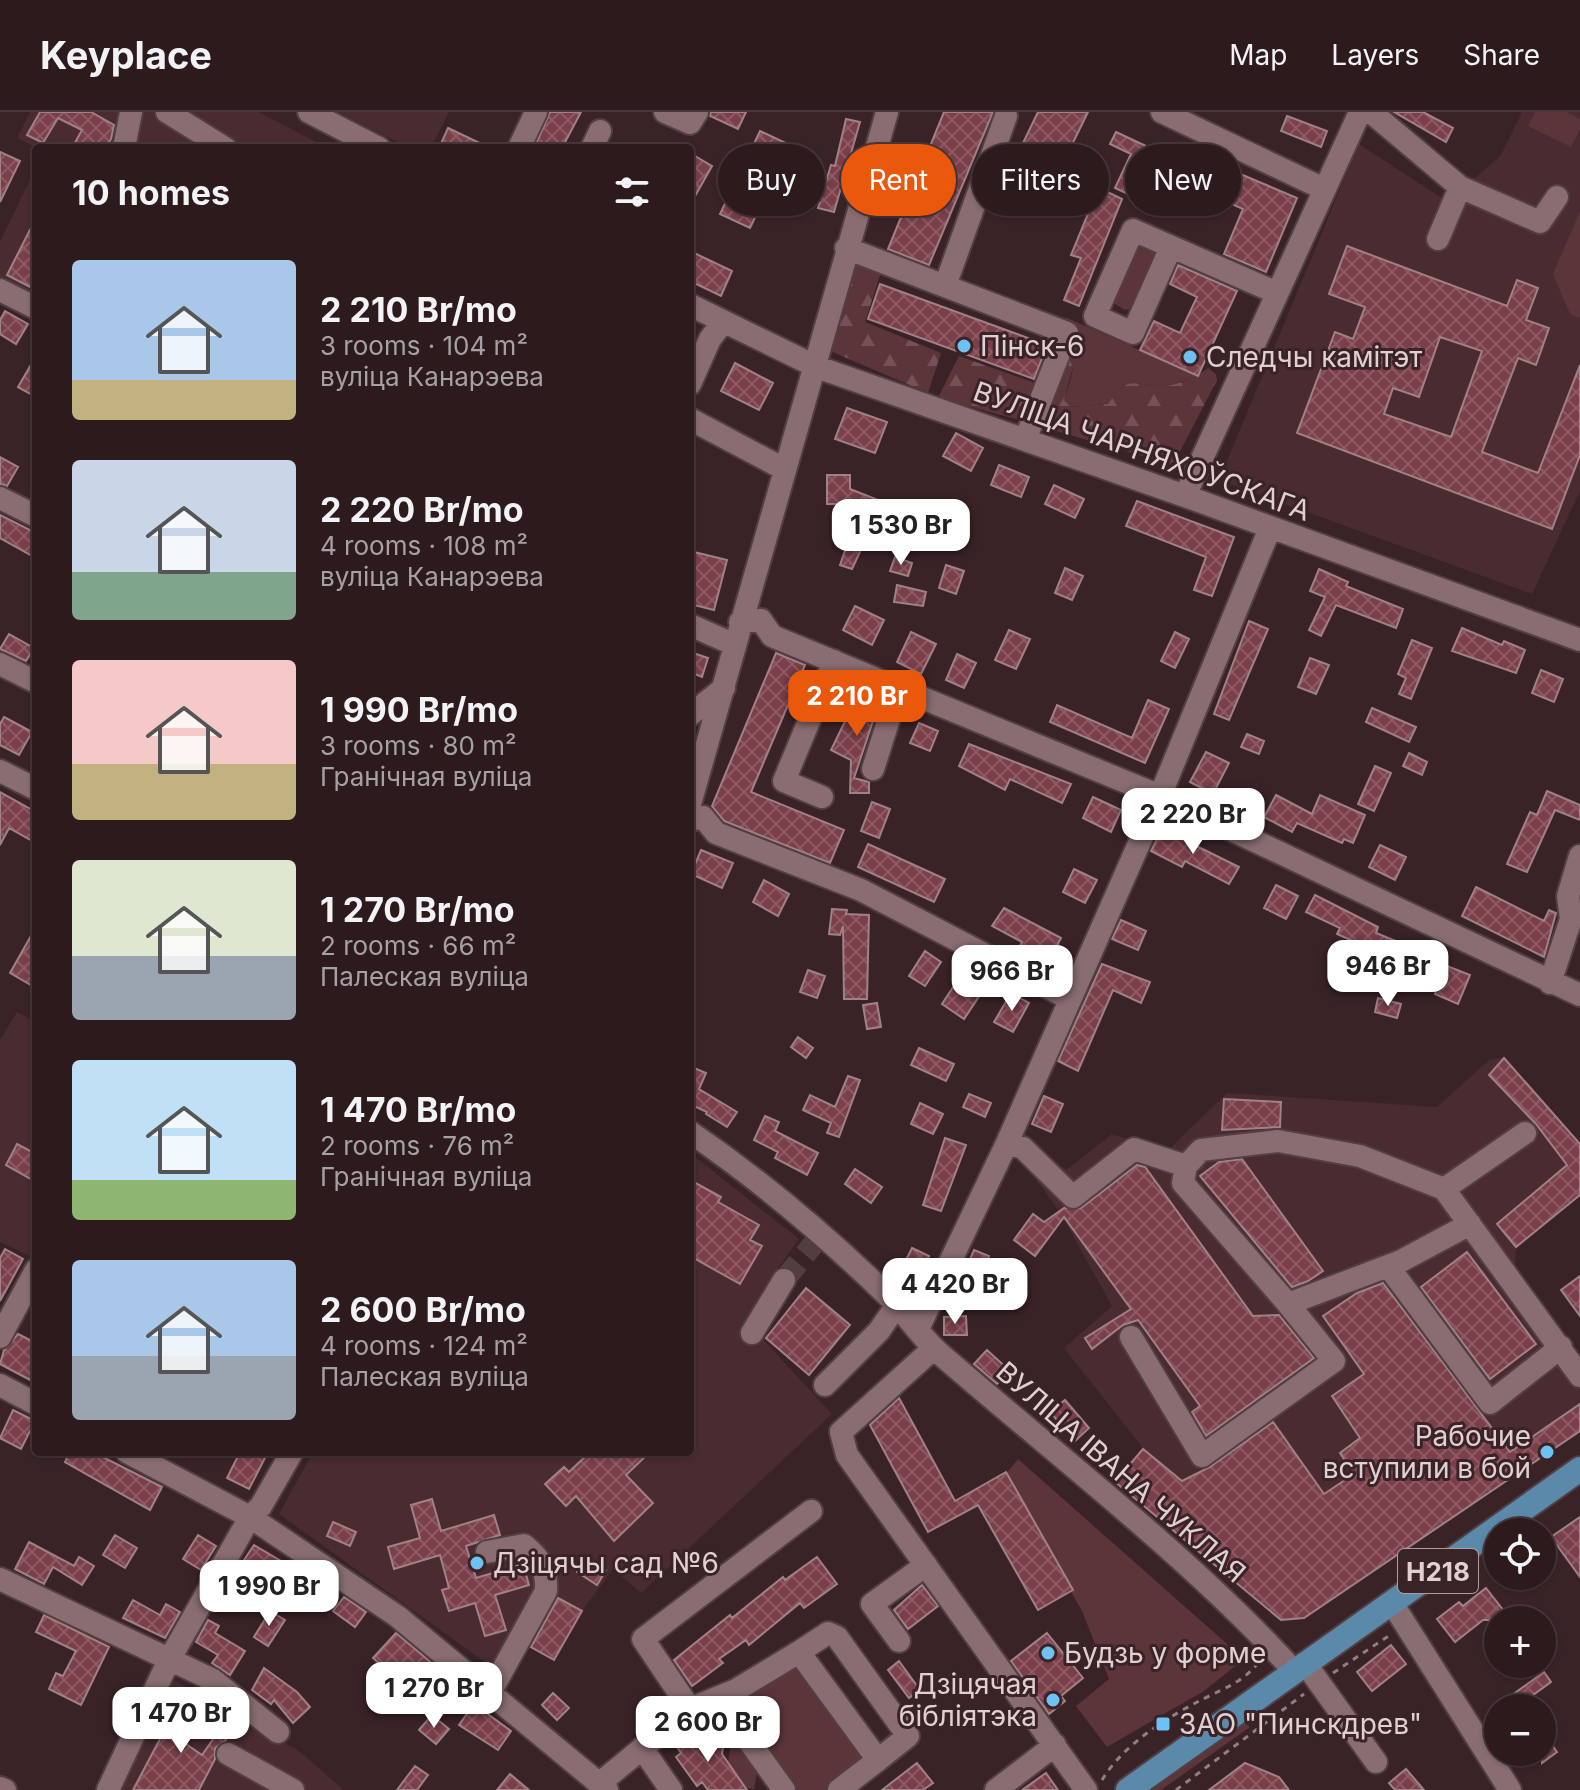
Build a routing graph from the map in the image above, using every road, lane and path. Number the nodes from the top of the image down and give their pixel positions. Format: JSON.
{"nodes":[{"id":1,"x":131,"y":112,"type":"edge"},
{"id":2,"x":167,"y":112,"type":"edge"},
{"id":3,"x":309,"y":112,"type":"edge"},
{"id":4,"x":536,"y":112,"type":"edge"},
{"id":5,"x":665,"y":112,"type":"edge"},
{"id":6,"x":697,"y":112,"type":"edge"},
{"id":7,"x":887,"y":112,"type":"edge"},
{"id":8,"x":1162,"y":112,"type":"edge"},
{"id":9,"x":1360,"y":112,"type":"edge"},
{"id":10,"x":1371,"y":112,"type":"edge"},
{"id":11,"x":1006,"y":116,"type":"dead end"},
{"id":12,"x":125,"y":144,"type":"edge"},
{"id":13,"x":219,"y":144,"type":"edge"},
{"id":14,"x":371,"y":144,"type":"edge"},
{"id":15,"x":521,"y":144,"type":"edge"},
{"id":16,"x":1460,"y":187,"type":"junction"},
{"id":17,"x":1324,"y":189,"type":"junction"},
{"id":18,"x":1557,"y":197,"type":"dead end"},
{"id":19,"x":1438,"y":239,"type":"dead end"},
{"id":20,"x":1171,"y":247,"type":"dead end"},
{"id":21,"x":846,"y":248,"type":"junction"},
{"id":22,"x":945,"y":286,"type":"junction"},
{"id":23,"x":0,"y":290,"type":"edge"},
{"id":24,"x":1277,"y":293,"type":"junction"},
{"id":25,"x":32,"y":306,"type":"edge"},
{"id":26,"x":694,"y":307,"type":"edge"},
{"id":27,"x":723,"y":322,"type":"junction"},
{"id":28,"x":817,"y":367,"type":"junction"},
{"id":29,"x":694,"y":375,"type":"edge"},
{"id":30,"x":694,"y":421,"type":"edge"},
{"id":31,"x":1025,"y":440,"type":"junction"},
{"id":32,"x":784,"y":469,"type":"junction"},
{"id":33,"x":1185,"y":496,"type":"junction"},
{"id":34,"x":0,"y":498,"type":"edge"},
{"id":35,"x":32,"y":514,"type":"edge"},
{"id":36,"x":1270,"y":528,"type":"junction"},
{"id":37,"x":740,"y":622,"type":"junction"},
{"id":38,"x":694,"y":627,"type":"edge"},
{"id":39,"x":1580,"y":640,"type":"edge"},
{"id":40,"x":733,"y":644,"type":"junction"},
{"id":41,"x":834,"y":661,"type":"junction"},
{"id":42,"x":0,"y":664,"type":"edge"},
{"id":43,"x":32,"y":680,"type":"edge"},
{"id":44,"x":899,"y":687,"type":"junction"},
{"id":45,"x":724,"y":688,"type":"junction"},
{"id":46,"x":694,"y":712,"type":"edge"},
{"id":47,"x":873,"y":769,"type":"dead end"},
{"id":48,"x":0,"y":771,"type":"edge"},
{"id":49,"x":32,"y":787,"type":"edge"},
{"id":50,"x":694,"y":790,"type":"edge"},
{"id":51,"x":1160,"y":796,"type":"junction"},
{"id":52,"x":822,"y":797,"type":"dead end"},
{"id":53,"x":694,"y":819,"type":"edge"},
{"id":54,"x":1580,"y":856,"type":"edge"},
{"id":55,"x":1550,"y":983,"type":"junction"},
{"id":56,"x":1580,"y":995,"type":"edge"},
{"id":57,"x":1068,"y":998,"type":"junction"},
{"id":58,"x":1525,"y":1133,"type":"dead end"},
{"id":59,"x":694,"y":1135,"type":"edge"},
{"id":60,"x":1007,"y":1143,"type":"junction"},
{"id":61,"x":1186,"y":1166,"type":"junction"},
{"id":62,"x":1444,"y":1189,"type":"junction"},
{"id":63,"x":1470,"y":1224,"type":"junction"},
{"id":64,"x":1388,"y":1266,"type":"junction"},
{"id":65,"x":32,"y":1277,"type":"edge"},
{"id":66,"x":784,"y":1280,"type":"tunnel mouth"},
{"id":67,"x":1288,"y":1304,"type":"junction"},
{"id":68,"x":897,"y":1305,"type":"junction"},
{"id":69,"x":918,"y":1329,"type":"junction"},
{"id":70,"x":752,"y":1333,"type":"dead end"},
{"id":71,"x":0,"y":1337,"type":"edge"},
{"id":72,"x":1131,"y":1337,"type":"dead end"},
{"id":73,"x":1561,"y":1347,"type":"junction"},
{"id":74,"x":934,"y":1348,"type":"junction"},
{"id":75,"x":1580,"y":1376,"type":"edge"},
{"id":76,"x":0,"y":1385,"type":"edge"},
{"id":77,"x":825,"y":1385,"type":"dead end"},
{"id":78,"x":32,"y":1402,"type":"edge"},
{"id":79,"x":135,"y":1456,"type":"edge"},
{"id":80,"x":290,"y":1456,"type":"edge"},
{"id":81,"x":1580,"y":1469,"type":"edge"},
{"id":82,"x":811,"y":1511,"type":"dead end"},
{"id":83,"x":250,"y":1517,"type":"junction"},
{"id":84,"x":487,"y":1552,"type":"dead end"},
{"id":85,"x":926,"y":1565,"type":"junction"},
{"id":86,"x":0,"y":1579,"type":"edge"},
{"id":87,"x":1392,"y":1603,"type":"junction"},
{"id":88,"x":1390,"y":1635,"type":"dead end"},
{"id":89,"x":899,"y":1641,"type":"dead end"},
{"id":90,"x":799,"y":1652,"type":"junction"},
{"id":91,"x":168,"y":1662,"type":"junction"},
{"id":92,"x":1259,"y":1662,"type":"dead end"},
{"id":93,"x":1306,"y":1672,"type":"junction"},
{"id":94,"x":491,"y":1691,"type":"junction"},
{"id":95,"x":718,"y":1698,"type":"junction"},
{"id":96,"x":690,"y":1709,"type":"junction"},
{"id":97,"x":278,"y":1732,"type":"dead end"},
{"id":98,"x":1055,"y":1745,"type":"junction"},
{"id":99,"x":642,"y":1748,"type":"junction"},
{"id":100,"x":228,"y":1754,"type":"dead end"},
{"id":101,"x":878,"y":1760,"type":"junction"},
{"id":102,"x":1376,"y":1762,"type":"dead end"},
{"id":103,"x":604,"y":1787,"type":"edge"},
{"id":104,"x":1091,"y":1788,"type":"edge"},
{"id":105,"x":108,"y":1790,"type":"edge"},
{"id":106,"x":293,"y":1790,"type":"edge"},
{"id":107,"x":671,"y":1790,"type":"edge"},
{"id":108,"x":784,"y":1790,"type":"edge"},
{"id":109,"x":839,"y":1790,"type":"edge"},
{"id":110,"x":996,"y":1790,"type":"edge"},
{"id":111,"x":1128,"y":1790,"type":"edge"},
{"id":112,"x":1176,"y":1790,"type":"edge"},
{"id":113,"x":1510,"y":1790,"type":"edge"}],
"edges":[{"from":1,"to":12,"type":"street"},
{"from":2,"to":13,"type":"street"},
{"from":3,"to":14,"type":"street"},
{"from":4,"to":15,"type":"street"},
{"from":5,"to":6,"type":"street"},
{"from":7,"to":21,"type":"street"},
{"from":8,"to":17,"type":"street"},
{"from":9,"to":17,"type":"street"},
{"from":10,"to":16,"type":"street"},
{"from":11,"to":22,"type":"street"},
{"from":16,"to":18,"type":"street"},
{"from":16,"to":19,"type":"street"},
{"from":17,"to":24,"type":"street"},
{"from":20,"to":24,"type":"street"},
{"from":21,"to":22,"type":"street"},
{"from":21,"to":28,"type":"street"},
{"from":22,"to":31,"type":"street"},
{"from":23,"to":25,"type":"street"},
{"from":24,"to":33,"type":"street"},
{"from":26,"to":27,"type":"street","name":"ВУЛІЦА ЧАРНЯХОЎСКАГА"},
{"from":27,"to":28,"type":"street","name":"ВУЛІЦА ЧАРНЯХОЎСКАГА"},
{"from":27,"to":29,"type":"street"},
{"from":28,"to":31,"type":"street","name":"ВУЛІЦА ЧАРНЯХОЎСКАГА"},
{"from":28,"to":32,"type":"street"},
{"from":30,"to":32,"type":"street"},
{"from":31,"to":33,"type":"street","name":"ВУЛІЦА ЧАРНЯХОЎСКАГА"},
{"from":32,"to":37,"type":"street"},
{"from":33,"to":36,"type":"street","name":"ВУЛІЦА ЧАРНЯХОЎСКАГА"},
{"from":34,"to":35,"type":"street"},
{"from":36,"to":39,"type":"street","name":"ВУЛІЦА ЧАРНЯХОЎСКАГА"},
{"from":36,"to":51,"type":"street"},
{"from":37,"to":40,"type":"street"},
{"from":37,"to":41,"type":"street"},
{"from":38,"to":40,"type":"street"},
{"from":40,"to":45,"type":"street"},
{"from":41,"to":44,"type":"street"},
{"from":41,"to":52,"type":"street"},
{"from":42,"to":43,"type":"street"},
{"from":44,"to":47,"type":"street"},
{"from":44,"to":51,"type":"street"},
{"from":45,"to":46,"type":"street"},
{"from":45,"to":50,"type":"street"},
{"from":48,"to":49,"type":"street"},
{"from":51,"to":55,"type":"street"},
{"from":51,"to":57,"type":"street"},
{"from":53,"to":57,"type":"street"},
{"from":54,"to":55,"type":"street"},
{"from":55,"to":56,"type":"street"},
{"from":57,"to":60,"type":"street"},
{"from":58,"to":62,"type":"street"},
{"from":59,"to":68,"type":"street","name":"ВУЛІЦА ІВАНА ЧУКЛАЯ"},
{"from":60,"to":61,"type":"street"},
{"from":60,"to":69,"type":"street"},
{"from":61,"to":62,"type":"street"},
{"from":61,"to":67,"type":"street"},
{"from":62,"to":63,"type":"street"},
{"from":63,"to":64,"type":"street"},
{"from":63,"to":73,"type":"street"},
{"from":64,"to":67,"type":"street"},
{"from":64,"to":73,"type":"street"},
{"from":65,"to":71,"type":"street"},
{"from":66,"to":70,"type":"street"},
{"from":67,"to":72,"type":"street"},
{"from":68,"to":69,"type":"street","name":"ВУЛІЦА ІВАНА ЧУКЛАЯ"},
{"from":68,"to":77,"type":"street"},
{"from":69,"to":74,"type":"street","name":"ВУЛІЦА ІВАНА ЧУКЛАЯ"},
{"from":73,"to":75,"type":"street"},
{"from":74,"to":85,"type":"street"},
{"from":74,"to":93,"type":"street","name":"ВУЛІЦА ІВАНА ЧУКЛАЯ"},
{"from":76,"to":78,"type":"street"},
{"from":79,"to":83,"type":"street"},
{"from":80,"to":83,"type":"street"},
{"from":81,"to":87,"type":"main road","number":"Н218"},
{"from":82,"to":96,"type":"street"},
{"from":83,"to":91,"type":"street"},
{"from":83,"to":94,"type":"street"},
{"from":84,"to":94,"type":"street"},
{"from":85,"to":89,"type":"street"},
{"from":85,"to":98,"type":"street"},
{"from":86,"to":91,"type":"street"},
{"from":87,"to":93,"type":"main road","number":"Н218"},
{"from":87,"to":113,"type":"street"},
{"from":88,"to":93,"type":"path"},
{"from":90,"to":95,"type":"street"},
{"from":90,"to":101,"type":"street"},
{"from":90,"to":101,"type":"street"},
{"from":91,"to":97,"type":"street"},
{"from":91,"to":105,"type":"street"},
{"from":92,"to":104,"type":"path"},
{"from":93,"to":102,"type":"street","name":"ВУЛІЦА ІВАНА ЧУКЛАЯ"},
{"from":93,"to":111,"type":"main road","number":"Н218"},
{"from":93,"to":112,"type":"path"},
{"from":94,"to":103,"type":"street"},
{"from":95,"to":96,"type":"street"},
{"from":95,"to":108,"type":"street"},
{"from":96,"to":99,"type":"street"},
{"from":98,"to":104,"type":"street"},
{"from":98,"to":110,"type":"street"},
{"from":99,"to":103,"type":"street"},
{"from":99,"to":107,"type":"street"},
{"from":100,"to":106,"type":"street"},
{"from":101,"to":109,"type":"street"}]}
